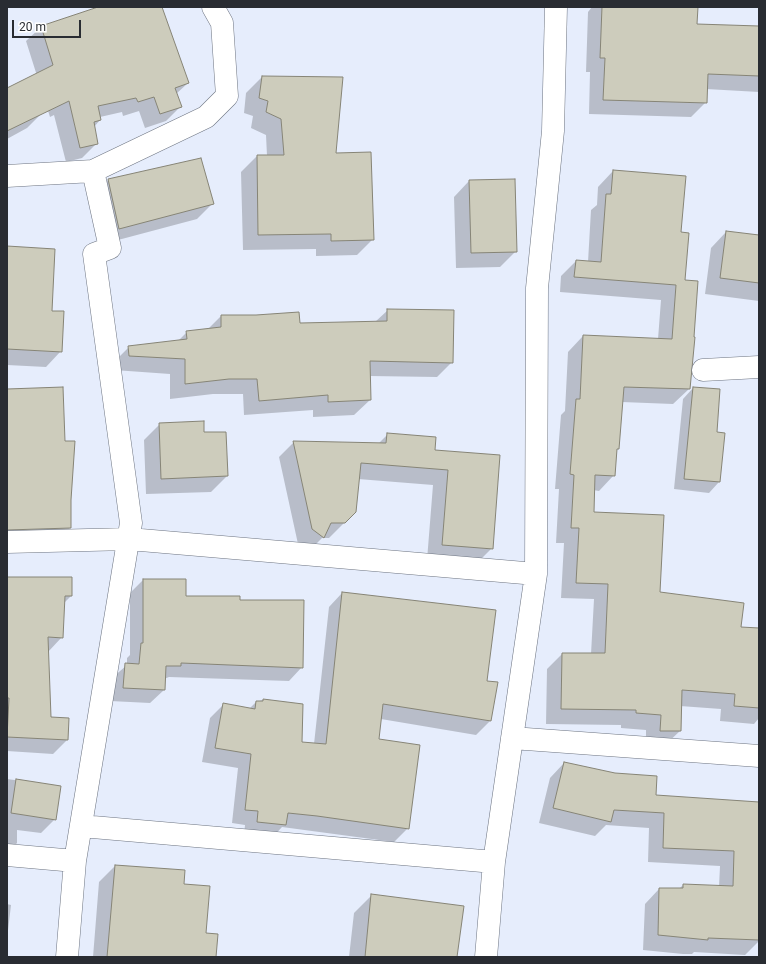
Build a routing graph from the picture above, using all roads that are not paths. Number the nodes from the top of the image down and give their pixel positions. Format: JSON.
{"nodes":[{"id":1,"x":213,"y":7,"type":"edge"},
{"id":2,"x":556,"y":7,"type":"edge"},
{"id":3,"x":93,"y":171,"type":"junction"},
{"id":4,"x":7,"y":176,"type":"edge"},
{"id":5,"x":759,"y":367,"type":"edge"},
{"id":6,"x":703,"y":370,"type":"dead end"},
{"id":7,"x":129,"y":539,"type":"junction"},
{"id":8,"x":7,"y":542,"type":"edge"},
{"id":9,"x":536,"y":574,"type":"junction"},
{"id":10,"x":512,"y":738,"type":"junction"},
{"id":11,"x":759,"y":756,"type":"edge"},
{"id":12,"x":81,"y":826,"type":"junction"},
{"id":13,"x":7,"y":855,"type":"edge"},
{"id":14,"x":75,"y":861,"type":"junction"},
{"id":15,"x":494,"y":862,"type":"junction"},
{"id":16,"x":67,"y":957,"type":"edge"},
{"id":17,"x":486,"y":957,"type":"edge"}],
"edges":[{"from":1,"to":3,"type":"street"},
{"from":2,"to":9,"type":"street"},
{"from":3,"to":4,"type":"street"},
{"from":3,"to":7,"type":"street"},
{"from":5,"to":6,"type":"street"},
{"from":7,"to":8,"type":"street"},
{"from":7,"to":9,"type":"street"},
{"from":7,"to":12,"type":"street"},
{"from":9,"to":10,"type":"street"},
{"from":10,"to":11,"type":"street"},
{"from":10,"to":15,"type":"street"},
{"from":12,"to":14,"type":"street"},
{"from":12,"to":15,"type":"street"},
{"from":13,"to":14,"type":"street"},
{"from":14,"to":16,"type":"street"},
{"from":15,"to":17,"type":"street"}]}
